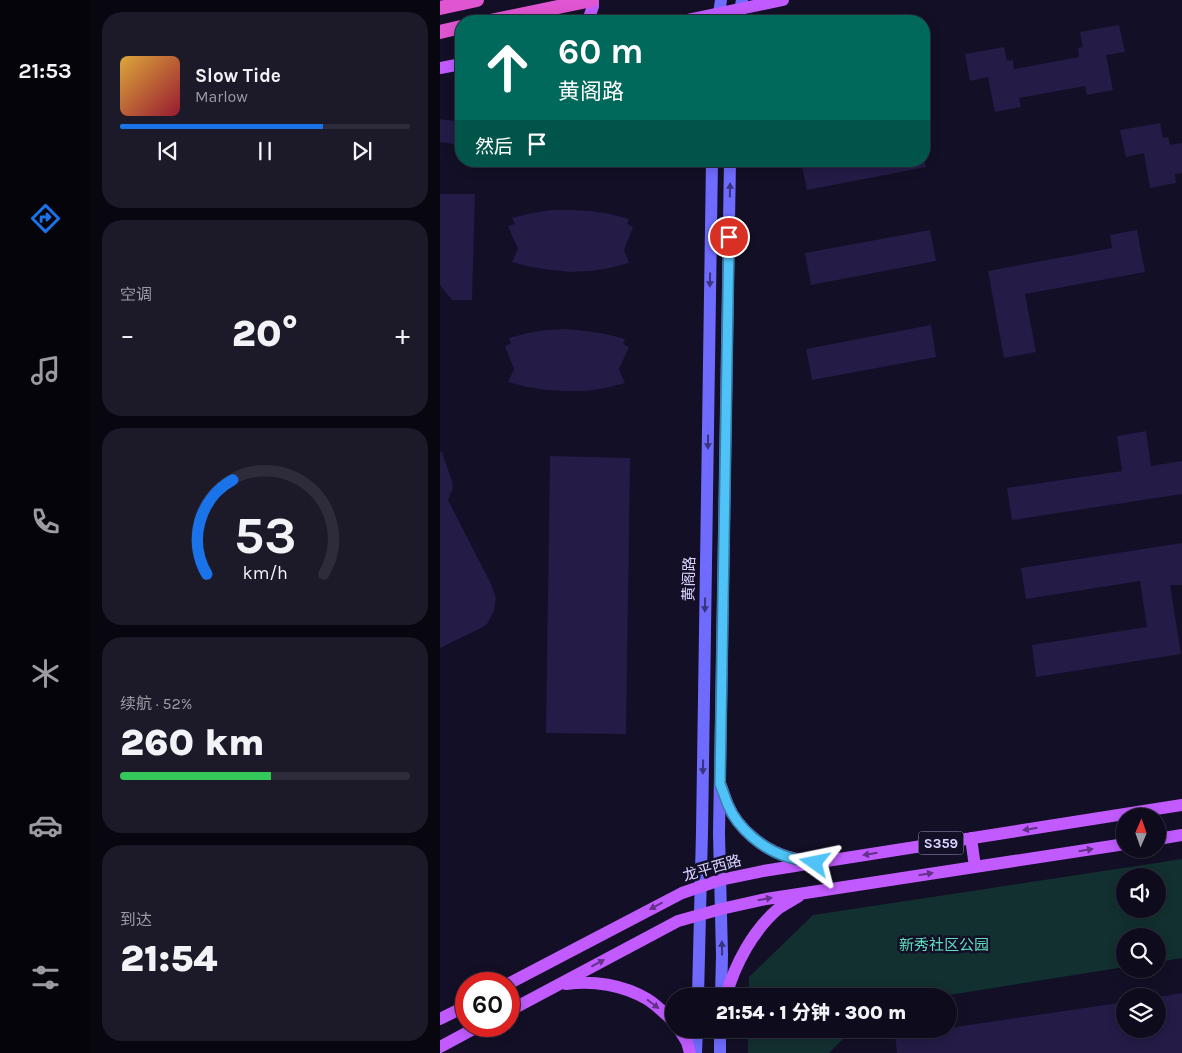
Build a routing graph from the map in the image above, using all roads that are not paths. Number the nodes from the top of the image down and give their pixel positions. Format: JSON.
{"nodes":[{"id":1,"x":477,"y":0,"type":"edge"},
{"id":2,"x":593,"y":0,"type":"edge"},
{"id":3,"x":721,"y":0,"type":"edge"},
{"id":4,"x":783,"y":0,"type":"edge"},
{"id":5,"x":440,"y":8,"type":"edge"},
{"id":6,"x":740,"y":10,"type":"edge"},
{"id":7,"x":519,"y":15,"type":"edge"},
{"id":8,"x":590,"y":15,"type":"edge"},
{"id":9,"x":719,"y":15,"type":"edge"},
{"id":10,"x":725,"y":15,"type":"edge"},
{"id":11,"x":455,"y":28,"type":"edge"},
{"id":12,"x":440,"y":32,"type":"edge"},
{"id":13,"x":455,"y":65,"type":"edge"},
{"id":14,"x":440,"y":68,"type":"edge"},
{"id":15,"x":712,"y":167,"type":"edge"},
{"id":16,"x":730,"y":167,"type":"edge"},
{"id":17,"x":720,"y":784,"type":"junction"},
{"id":18,"x":1182,"y":805,"type":"edge"},
{"id":19,"x":1182,"y":836,"type":"edge"},
{"id":20,"x":971,"y":838,"type":"junction"},
{"id":21,"x":1166,"y":838,"type":"edge"},
{"id":22,"x":1116,"y":845,"type":"edge"},
{"id":23,"x":815,"y":863,"type":"junction"},
{"id":24,"x":975,"y":867,"type":"junction"},
{"id":25,"x":720,"y":880,"type":"junction"},
{"id":26,"x":700,"y":886,"type":"junction"},
{"id":27,"x":805,"y":893,"type":"junction"},
{"id":28,"x":721,"y":909,"type":"junction"},
{"id":29,"x":700,"y":915,"type":"junction"},
{"id":30,"x":520,"y":978,"type":"edge"},
{"id":31,"x":556,"y":986,"type":"junction"},
{"id":32,"x":698,"y":988,"type":"edge"},
{"id":33,"x":721,"y":988,"type":"edge"},
{"id":34,"x":728,"y":988,"type":"edge"},
{"id":35,"x":520,"y":1005,"type":"edge"},
{"id":36,"x":455,"y":1012,"type":"edge"},
{"id":37,"x":665,"y":1013,"type":"edge"},
{"id":38,"x":440,"y":1019,"type":"edge"},
{"id":39,"x":459,"y":1037,"type":"edge"},
{"id":40,"x":685,"y":1038,"type":"edge"},
{"id":41,"x":697,"y":1038,"type":"edge"},
{"id":42,"x":720,"y":1038,"type":"edge"},
{"id":43,"x":440,"y":1047,"type":"edge"},
{"id":44,"x":690,"y":1053,"type":"edge"},
{"id":45,"x":696,"y":1053,"type":"edge"},
{"id":46,"x":720,"y":1053,"type":"edge"}],
"edges":[{"from":1,"to":5,"type":"highway"},
{"from":2,"to":7,"type":"highway"},
{"from":2,"to":8,"type":"main road"},
{"from":3,"to":9,"type":"main road"},
{"from":4,"to":6,"type":"main road"},
{"from":6,"to":10,"type":"main road"},
{"from":11,"to":12,"type":"highway"},
{"from":13,"to":14,"type":"main road"},
{"from":15,"to":26,"type":"main road","name":"黄阁路","one_way":true},
{"from":17,"to":16,"type":"main road","one_way":true},
{"from":17,"to":23,"type":"main road"},
{"from":17,"to":25,"type":"main road"},
{"from":18,"to":20,"type":"main road","name":"龙平西路","number":"S359","one_way":true},
{"from":19,"to":21,"type":"main road"},
{"from":20,"to":23,"type":"main road","name":"龙平西路","number":"S359","one_way":true},
{"from":20,"to":24,"type":"main road"},
{"from":24,"to":22,"type":"main road","number":"S359","one_way":true},
{"from":23,"to":25,"type":"main road","name":"龙平西路","number":"S359"},
{"from":27,"to":24,"type":"main road","number":"S359","one_way":true},
{"from":25,"to":26,"type":"main road","name":"龙平西路","number":"S359"},
{"from":25,"to":28,"type":"main road"},
{"from":26,"to":29,"type":"main road","name":"黄阁路"},
{"from":26,"to":30,"type":"main road","name":"龙平西路","number":"S359","one_way":true},
{"from":28,"to":27,"type":"main road","number":"S359","one_way":true},
{"from":27,"to":34,"type":"main road"},
{"from":28,"to":29,"type":"main road","number":"S359"},
{"from":33,"to":28,"type":"main road","one_way":true},
{"from":31,"to":29,"type":"main road","number":"S359","one_way":true},
{"from":29,"to":32,"type":"main road","name":"黄阁路"},
{"from":31,"to":35,"type":"main road","number":"S359"},
{"from":31,"to":37,"type":"main road","one_way":true},
{"from":36,"to":38,"type":"main road"},
{"from":39,"to":43,"type":"main road"},
{"from":40,"to":44,"type":"main road"},
{"from":41,"to":45,"type":"main road"},
{"from":42,"to":46,"type":"main road"}]}
